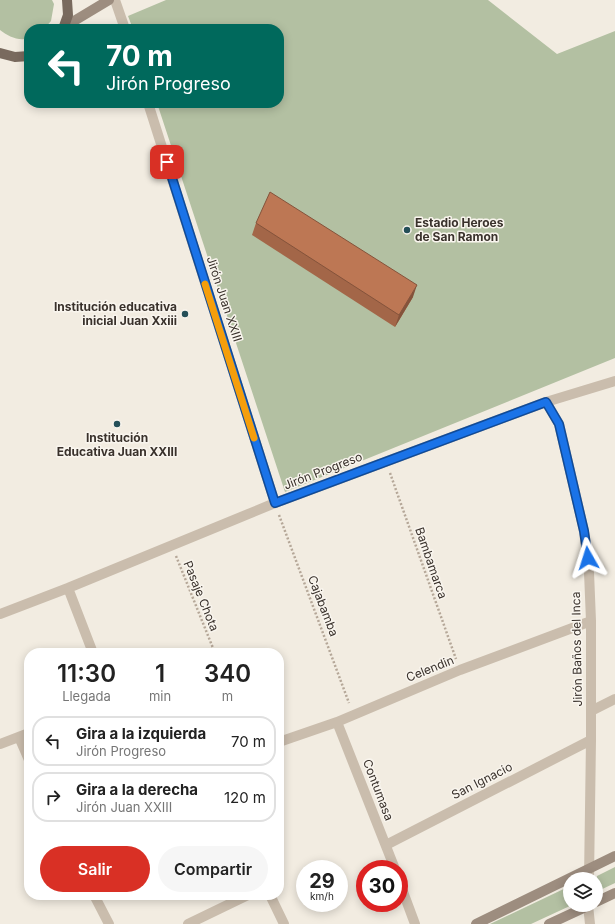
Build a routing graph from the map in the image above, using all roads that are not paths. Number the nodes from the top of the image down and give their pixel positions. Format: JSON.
{"nodes":[{"id":1,"x":67,"y":0,"type":"edge"},
{"id":2,"x":109,"y":0,"type":"edge"},
{"id":3,"x":115,"y":0,"type":"edge"},
{"id":4,"x":65,"y":24,"type":"edge"},
{"id":5,"x":70,"y":24,"type":"edge"},
{"id":6,"x":122,"y":24,"type":"edge"},
{"id":7,"x":0,"y":53,"type":"edge"},
{"id":8,"x":24,"y":57,"type":"edge"},
{"id":9,"x":150,"y":108,"type":"edge"},
{"id":10,"x":615,"y":382,"type":"edge"},
{"id":11,"x":546,"y":402,"type":"junction"},
{"id":12,"x":275,"y":503,"type":"junction"},
{"id":13,"x":68,"y":588,"type":"junction"},
{"id":14,"x":0,"y":614,"type":"edge"},
{"id":15,"x":591,"y":621,"type":"junction"},
{"id":16,"x":91,"y":648,"type":"edge"},
{"id":17,"x":615,"y":699,"type":"edge"},
{"id":18,"x":591,"y":711,"type":"junction"},
{"id":19,"x":337,"y":722,"type":"junction"},
{"id":20,"x":24,"y":736,"type":"edge"},
{"id":21,"x":19,"y":737,"type":"junction"},
{"id":22,"x":284,"y":740,"type":"edge"},
{"id":23,"x":591,"y":740,"type":"junction"},
{"id":24,"x":0,"y":744,"type":"edge"},
{"id":25,"x":24,"y":748,"type":"edge"},
{"id":26,"x":386,"y":845,"type":"junction"},
{"id":27,"x":615,"y":856,"type":"edge"},
{"id":28,"x":392,"y":860,"type":"edge"},
{"id":29,"x":589,"y":868,"type":"junction"},
{"id":30,"x":589,"y":872,"type":"edge"},
{"id":31,"x":615,"y":893,"type":"edge"},
{"id":32,"x":603,"y":899,"type":"edge"},
{"id":33,"x":97,"y":900,"type":"edge"},
{"id":34,"x":238,"y":900,"type":"edge"},
{"id":35,"x":272,"y":900,"type":"edge"},
{"id":36,"x":408,"y":905,"type":"edge"},
{"id":37,"x":576,"y":912,"type":"edge"},
{"id":38,"x":591,"y":912,"type":"edge"},
{"id":39,"x":109,"y":924,"type":"edge"},
{"id":40,"x":188,"y":924,"type":"edge"},
{"id":41,"x":284,"y":924,"type":"edge"},
{"id":42,"x":415,"y":924,"type":"edge"},
{"id":43,"x":476,"y":924,"type":"edge"},
{"id":44,"x":549,"y":924,"type":"edge"},
{"id":45,"x":590,"y":924,"type":"edge"}],
"edges":[{"from":1,"to":4,"type":"main road"},
{"from":2,"to":5,"type":"street"},
{"from":3,"to":6,"type":"street"},
{"from":7,"to":8,"type":"main road"},
{"from":9,"to":12,"type":"street","name":"Jirón Juan XXIII"},
{"from":10,"to":11,"type":"street","name":"Jirón Progreso"},
{"from":11,"to":12,"type":"street","name":"Jirón Progreso"},
{"from":11,"to":15,"type":"street","name":"Jirón Baños del Inca"},
{"from":12,"to":13,"type":"street","name":"Jirón Progreso"},
{"from":13,"to":14,"type":"street","name":"Jirón Progreso"},
{"from":13,"to":16,"type":"street"},
{"from":15,"to":18,"type":"street","name":"Jirón Baños del Inca"},
{"from":15,"to":19,"type":"street","name":"Celendin"},
{"from":17,"to":18,"type":"street"},
{"from":18,"to":23,"type":"street","name":"Jirón Baños del Inca"},
{"from":19,"to":22,"type":"street","name":"Celendin"},
{"from":19,"to":26,"type":"street","name":"Contumasa"},
{"from":20,"to":21,"type":"street"},
{"from":21,"to":24,"type":"street"},
{"from":21,"to":25,"type":"street"},
{"from":23,"to":26,"type":"street","name":"San Ignacio"},
{"from":23,"to":29,"type":"street","name":"Jirón Baños del Inca"},
{"from":26,"to":28,"type":"street","name":"Contumasa"},
{"from":27,"to":29,"type":"street"},
{"from":29,"to":30,"type":"street","name":"Jirón Baños del Inca"},
{"from":29,"to":43,"type":"street"},
{"from":31,"to":32,"type":"street"},
{"from":33,"to":39,"type":"street"},
{"from":34,"to":40,"type":"street"},
{"from":35,"to":41,"type":"street"},
{"from":36,"to":42,"type":"street"},
{"from":37,"to":44,"type":"street"},
{"from":38,"to":45,"type":"street"}]}
